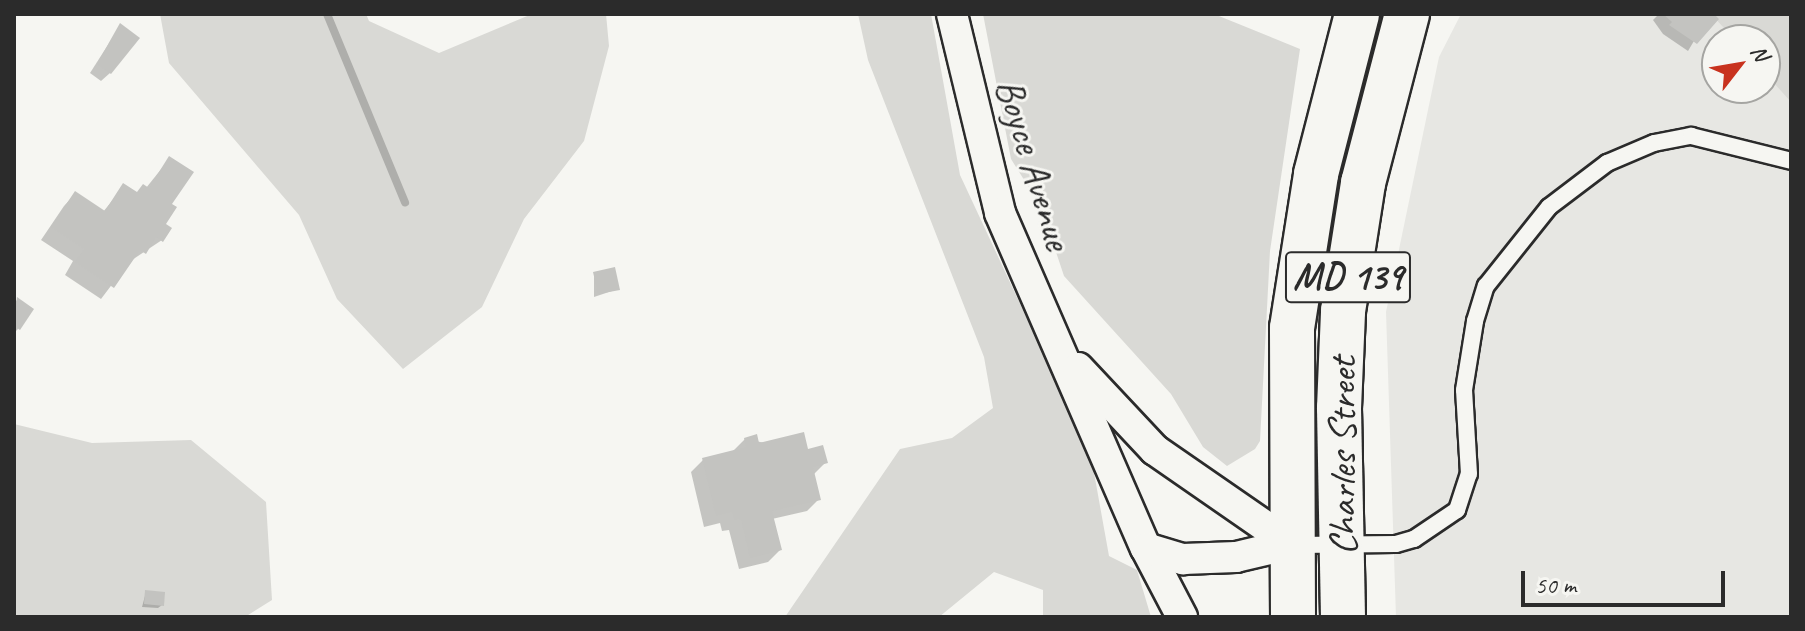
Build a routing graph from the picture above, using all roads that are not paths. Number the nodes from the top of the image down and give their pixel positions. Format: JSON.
{"nodes":[{"id":1,"x":952,"y":14,"type":"edge"},
{"id":2,"x":1357,"y":14,"type":"edge"},
{"id":3,"x":1407,"y":14,"type":"edge"},
{"id":4,"x":1791,"y":161,"type":"edge"},
{"id":5,"x":1051,"y":335,"type":"junction"},
{"id":6,"x":1291,"y":544,"type":"junction"},
{"id":7,"x":1341,"y":546,"type":"junction"},
{"id":8,"x":1146,"y":548,"type":"junction"},
{"id":9,"x":1182,"y":617,"type":"edge"},
{"id":10,"x":1293,"y":617,"type":"edge"},
{"id":11,"x":1343,"y":617,"type":"edge"}],
"edges":[{"from":1,"to":5,"type":"street","name":"Boyce Avenue"},
{"from":2,"to":6,"type":"main road","name":"Charles Street","number":"MD 139"},
{"from":3,"to":7,"type":"main road","name":"Charles Street","number":"MD 139"},
{"from":4,"to":7,"type":"lane"},
{"from":5,"to":6,"type":"street","name":"Boyce Avenue"},
{"from":5,"to":8,"type":"street","name":"Boyce Avenue"},
{"from":6,"to":7,"type":"lane"},
{"from":6,"to":8,"type":"street"},
{"from":6,"to":10,"type":"main road","name":"Charles Street","number":"MD 139"},
{"from":7,"to":11,"type":"main road","name":"Charles Street","number":"MD 139"},
{"from":8,"to":9,"type":"street","name":"Boyce Avenue"}]}
